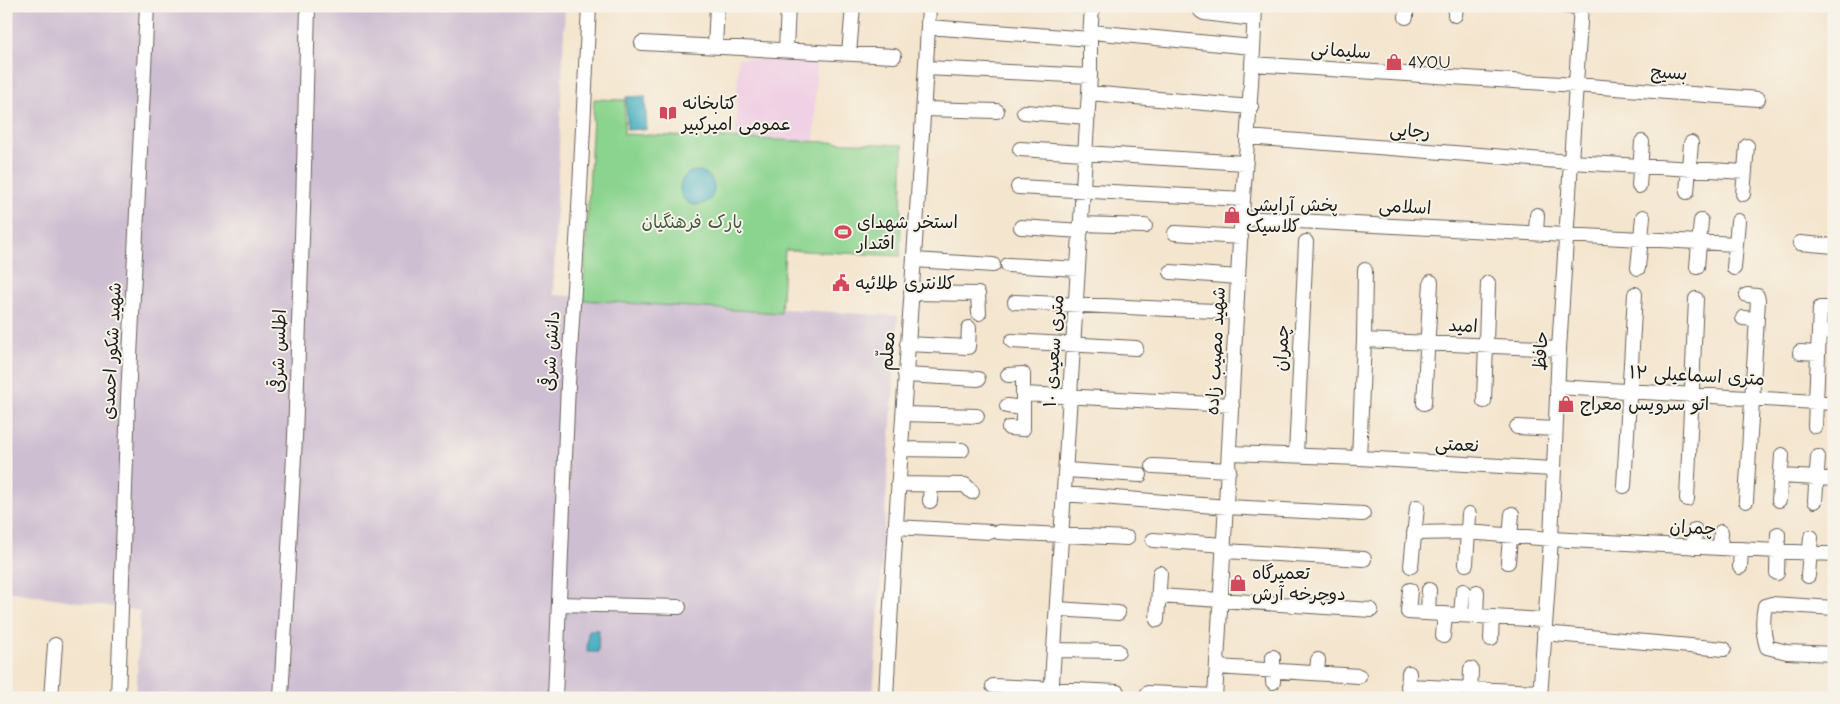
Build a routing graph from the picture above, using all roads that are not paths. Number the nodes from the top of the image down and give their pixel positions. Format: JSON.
{"nodes":[{"id":1,"x":148,"y":6,"type":"edge"},
{"id":2,"x":308,"y":6,"type":"edge"},
{"id":3,"x":589,"y":6,"type":"edge"},
{"id":4,"x":718,"y":6,"type":"edge"},
{"id":5,"x":788,"y":6,"type":"edge"},
{"id":6,"x":853,"y":6,"type":"edge"},
{"id":7,"x":928,"y":6,"type":"edge"},
{"id":8,"x":1092,"y":6,"type":"edge"},
{"id":9,"x":1201,"y":6,"type":"edge"},
{"id":10,"x":1565,"y":6,"type":"edge"},
{"id":11,"x":1581,"y":7,"type":"edge"},
{"id":12,"x":1254,"y":13,"type":"edge"},
{"id":13,"x":928,"y":27,"type":"junction"},
{"id":14,"x":1090,"y":36,"type":"junction"},
{"id":15,"x":642,"y":43,"type":"dead end"},
{"id":16,"x":715,"y":47,"type":"junction"},
{"id":17,"x":1252,"y":47,"type":"junction"},
{"id":18,"x":786,"y":50,"type":"junction"},
{"id":19,"x":849,"y":54,"type":"junction"},
{"id":20,"x":894,"y":56,"type":"dead end"},
{"id":21,"x":1252,"y":64,"type":"junction"},
{"id":22,"x":926,"y":68,"type":"junction"},
{"id":23,"x":1090,"y":76,"type":"junction"},
{"id":24,"x":1576,"y":85,"type":"junction"},
{"id":25,"x":1089,"y":93,"type":"junction"},
{"id":26,"x":1758,"y":98,"type":"dead end"},
{"id":27,"x":1251,"y":107,"type":"junction"},
{"id":28,"x":924,"y":109,"type":"junction"},
{"id":29,"x":997,"y":110,"type":"dead end"},
{"id":30,"x":1024,"y":112,"type":"dead end"},
{"id":31,"x":1088,"y":117,"type":"junction"},
{"id":32,"x":1247,"y":137,"type":"junction"},
{"id":33,"x":1642,"y":142,"type":"dead end"},
{"id":34,"x":1691,"y":143,"type":"dead end"},
{"id":35,"x":1747,"y":146,"type":"dead end"},
{"id":36,"x":1020,"y":149,"type":"dead end"},
{"id":37,"x":1086,"y":153,"type":"junction"},
{"id":38,"x":1571,"y":162,"type":"junction"},
{"id":39,"x":1245,"y":163,"type":"junction"},
{"id":40,"x":1640,"y":166,"type":"junction"},
{"id":41,"x":1689,"y":168,"type":"junction"},
{"id":42,"x":1745,"y":172,"type":"junction"},
{"id":43,"x":1639,"y":186,"type":"dead end"},
{"id":44,"x":1018,"y":188,"type":"dead end"},
{"id":45,"x":1083,"y":191,"type":"junction"},
{"id":46,"x":1687,"y":192,"type":"dead end"},
{"id":47,"x":1743,"y":194,"type":"dead end"},
{"id":48,"x":1243,"y":199,"type":"junction"},
{"id":49,"x":1537,"y":215,"type":"dead end"},
{"id":50,"x":1643,"y":217,"type":"dead end"},
{"id":51,"x":1242,"y":218,"type":"junction"},
{"id":52,"x":1701,"y":221,"type":"dead end"},
{"id":53,"x":1738,"y":221,"type":"dead end"},
{"id":54,"x":1145,"y":226,"type":"dead end"},
{"id":55,"x":1021,"y":227,"type":"dead end"},
{"id":56,"x":1081,"y":227,"type":"junction"},
{"id":57,"x":1174,"y":233,"type":"dead end"},
{"id":58,"x":1536,"y":233,"type":"junction"},
{"id":59,"x":1567,"y":234,"type":"junction"},
{"id":60,"x":1241,"y":237,"type":"junction"},
{"id":61,"x":1641,"y":238,"type":"junction"},
{"id":62,"x":1306,"y":242,"type":"dead end"},
{"id":63,"x":1699,"y":242,"type":"junction"},
{"id":64,"x":1800,"y":243,"type":"dead end"},
{"id":65,"x":1736,"y":244,"type":"junction"},
{"id":66,"x":1834,"y":246,"type":"edge"},
{"id":67,"x":914,"y":260,"type":"junction"},
{"id":68,"x":993,"y":265,"type":"dead end"},
{"id":69,"x":1008,"y":265,"type":"dead end"},
{"id":70,"x":1697,"y":267,"type":"dead end"},
{"id":71,"x":1638,"y":268,"type":"dead end"},
{"id":72,"x":1734,"y":268,"type":"dead end"},
{"id":73,"x":1078,"y":269,"type":"junction"},
{"id":74,"x":1365,"y":270,"type":"dead end"},
{"id":75,"x":1171,"y":272,"type":"dead end"},
{"id":76,"x":1238,"y":277,"type":"junction"},
{"id":77,"x":1431,"y":282,"type":"dead end"},
{"id":78,"x":1488,"y":283,"type":"dead end"},
{"id":79,"x":911,"y":293,"type":"junction"},
{"id":80,"x":1635,"y":294,"type":"dead end"},
{"id":81,"x":1747,"y":295,"type":"dead end"},
{"id":82,"x":1696,"y":299,"type":"dead end"},
{"id":83,"x":1015,"y":302,"type":"dead end"},
{"id":84,"x":1076,"y":304,"type":"junction"},
{"id":85,"x":1827,"y":308,"type":"edge"},
{"id":86,"x":1237,"y":312,"type":"junction"},
{"id":87,"x":979,"y":313,"type":"dead end"},
{"id":88,"x":1743,"y":318,"type":"dead end"},
{"id":89,"x":1757,"y":318,"type":"junction"},
{"id":90,"x":969,"y":328,"type":"dead end"},
{"id":91,"x":1819,"y":331,"type":"junction"},
{"id":92,"x":1834,"y":332,"type":"edge"},
{"id":93,"x":1364,"y":340,"type":"junction"},
{"id":94,"x":1012,"y":341,"type":"dead end"},
{"id":95,"x":1427,"y":342,"type":"junction"},
{"id":96,"x":907,"y":344,"type":"junction"},
{"id":97,"x":1074,"y":345,"type":"junction"},
{"id":98,"x":1487,"y":346,"type":"junction"},
{"id":99,"x":1136,"y":348,"type":"dead end"},
{"id":100,"x":1559,"y":349,"type":"junction"},
{"id":101,"x":1800,"y":352,"type":"dead end"},
{"id":102,"x":1818,"y":354,"type":"junction"},
{"id":103,"x":1008,"y":374,"type":"dead end"},
{"id":104,"x":905,"y":375,"type":"junction"},
{"id":105,"x":978,"y":379,"type":"dead end"},
{"id":106,"x":1558,"y":387,"type":"junction"},
{"id":107,"x":1630,"y":391,"type":"junction"},
{"id":108,"x":1692,"y":395,"type":"junction"},
{"id":109,"x":1070,"y":396,"type":"junction"},
{"id":110,"x":1752,"y":398,"type":"junction"},
{"id":111,"x":1023,"y":401,"type":"junction"},
{"id":112,"x":1484,"y":401,"type":"dead end"},
{"id":113,"x":1816,"y":402,"type":"junction"},
{"id":114,"x":1834,"y":402,"type":"edge"},
{"id":115,"x":1424,"y":403,"type":"dead end"},
{"id":116,"x":1007,"y":406,"type":"dead end"},
{"id":117,"x":1232,"y":406,"type":"junction"},
{"id":118,"x":903,"y":414,"type":"junction"},
{"id":119,"x":977,"y":416,"type":"dead end"},
{"id":120,"x":1815,"y":426,"type":"dead end"},
{"id":121,"x":1517,"y":427,"type":"dead end"},
{"id":122,"x":1009,"y":428,"type":"dead end"},
{"id":123,"x":1556,"y":430,"type":"junction"},
{"id":124,"x":900,"y":449,"type":"junction"},
{"id":125,"x":962,"y":450,"type":"dead end"},
{"id":126,"x":1230,"y":453,"type":"junction"},
{"id":127,"x":1296,"y":455,"type":"junction"},
{"id":128,"x":1782,"y":455,"type":"dead end"},
{"id":129,"x":1818,"y":457,"type":"dead end"},
{"id":130,"x":1359,"y":458,"type":"junction"},
{"id":131,"x":1153,"y":466,"type":"dead end"},
{"id":132,"x":1553,"y":469,"type":"junction"},
{"id":133,"x":1066,"y":470,"type":"junction"},
{"id":134,"x":1229,"y":470,"type":"junction"},
{"id":135,"x":1140,"y":475,"type":"dead end"},
{"id":136,"x":1781,"y":476,"type":"junction"},
{"id":137,"x":1816,"y":478,"type":"junction"},
{"id":138,"x":1834,"y":479,"type":"edge"},
{"id":139,"x":898,"y":484,"type":"junction"},
{"id":140,"x":931,"y":485,"type":"junction"},
{"id":141,"x":1624,"y":486,"type":"dead end"},
{"id":142,"x":972,"y":492,"type":"dead end"},
{"id":143,"x":1064,"y":494,"type":"junction"},
{"id":144,"x":1687,"y":499,"type":"dead end"},
{"id":145,"x":930,"y":500,"type":"dead end"},
{"id":146,"x":1779,"y":500,"type":"dead end"},
{"id":147,"x":1746,"y":501,"type":"dead end"},
{"id":148,"x":1815,"y":501,"type":"dead end"},
{"id":149,"x":1227,"y":507,"type":"junction"},
{"id":150,"x":1417,"y":507,"type":"dead end"},
{"id":151,"x":1363,"y":514,"type":"dead end"},
{"id":152,"x":1469,"y":514,"type":"dead end"},
{"id":153,"x":1512,"y":514,"type":"dead end"},
{"id":154,"x":895,"y":527,"type":"junction"},
{"id":155,"x":1695,"y":530,"type":"dead end"},
{"id":156,"x":1468,"y":532,"type":"junction"},
{"id":157,"x":1721,"y":532,"type":"dead end"},
{"id":158,"x":1414,"y":533,"type":"junction"},
{"id":159,"x":1778,"y":534,"type":"dead end"},
{"id":160,"x":1062,"y":535,"type":"junction"},
{"id":161,"x":1510,"y":536,"type":"junction"},
{"id":162,"x":1810,"y":537,"type":"dead end"},
{"id":163,"x":1127,"y":538,"type":"dead end"},
{"id":164,"x":1551,"y":539,"type":"junction"},
{"id":165,"x":1153,"y":540,"type":"dead end"},
{"id":166,"x":1694,"y":546,"type":"junction"},
{"id":167,"x":1224,"y":548,"type":"junction"},
{"id":168,"x":1720,"y":548,"type":"junction"},
{"id":169,"x":1741,"y":549,"type":"junction"},
{"id":170,"x":1778,"y":551,"type":"junction"},
{"id":171,"x":1809,"y":552,"type":"junction"},
{"id":172,"x":1834,"y":554,"type":"edge"},
{"id":173,"x":1364,"y":559,"type":"dead end"},
{"id":174,"x":1508,"y":562,"type":"dead end"},
{"id":175,"x":1466,"y":564,"type":"dead end"},
{"id":176,"x":1412,"y":566,"type":"dead end"},
{"id":177,"x":1740,"y":567,"type":"dead end"},
{"id":178,"x":1160,"y":573,"type":"dead end"},
{"id":179,"x":1777,"y":573,"type":"dead end"},
{"id":180,"x":1808,"y":576,"type":"dead end"},
{"id":181,"x":1410,"y":590,"type":"dead end"},
{"id":182,"x":1429,"y":590,"type":"dead end"},
{"id":183,"x":1159,"y":596,"type":"junction"},
{"id":184,"x":1221,"y":601,"type":"junction"},
{"id":185,"x":559,"y":604,"type":"junction"},
{"id":186,"x":680,"y":607,"type":"dead end"},
{"id":187,"x":1057,"y":608,"type":"junction"},
{"id":188,"x":1834,"y":608,"type":"edge"},
{"id":189,"x":1371,"y":610,"type":"dead end"},
{"id":190,"x":1118,"y":613,"type":"dead end"},
{"id":191,"x":1428,"y":613,"type":"junction"},
{"id":192,"x":1444,"y":614,"type":"junction"},
{"id":193,"x":1461,"y":615,"type":"junction"},
{"id":194,"x":1476,"y":616,"type":"junction"},
{"id":195,"x":1492,"y":617,"type":"junction"},
{"id":196,"x":1157,"y":620,"type":"dead end"},
{"id":197,"x":1544,"y":627,"type":"junction"},
{"id":198,"x":1443,"y":636,"type":"dead end"},
{"id":199,"x":1491,"y":639,"type":"dead end"},
{"id":200,"x":55,"y":645,"type":"dead end"},
{"id":201,"x":1724,"y":648,"type":"dead end"},
{"id":202,"x":1054,"y":650,"type":"junction"},
{"id":203,"x":1118,"y":651,"type":"dead end"},
{"id":204,"x":1834,"y":654,"type":"edge"},
{"id":205,"x":1217,"y":667,"type":"junction"},
{"id":206,"x":1471,"y":669,"type":"dead end"},
{"id":207,"x":1359,"y":676,"type":"dead end"},
{"id":208,"x":1409,"y":685,"type":"edge"},
{"id":209,"x":993,"y":686,"type":"dead end"},
{"id":210,"x":1117,"y":692,"type":"dead end"},
{"id":211,"x":1052,"y":693,"type":"edge"},
{"id":212,"x":1148,"y":693,"type":"dead end"},
{"id":213,"x":1470,"y":693,"type":"edge"},
{"id":214,"x":1540,"y":695,"type":"edge"},
{"id":215,"x":1215,"y":697,"type":"edge"},
{"id":216,"x":51,"y":698,"type":"edge"},
{"id":217,"x":118,"y":698,"type":"edge"},
{"id":218,"x":281,"y":698,"type":"edge"},
{"id":219,"x":555,"y":698,"type":"edge"},
{"id":220,"x":886,"y":698,"type":"edge"}],
"edges":[{"from":1,"to":217,"type":"street","name":"شهید شکور احمدی"},
{"from":2,"to":218,"type":"street","name":"اطلس شرقی"},
{"from":3,"to":185,"type":"street","name":"دانش شرقی"},
{"from":4,"to":16,"type":"street"},
{"from":5,"to":18,"type":"street"},
{"from":6,"to":19,"type":"street"},
{"from":7,"to":13,"type":"street","name":"معلّم"},
{"from":8,"to":14,"type":"street","name":"۱۰ متری سعیدی"},
{"from":9,"to":12,"type":"street"},
{"from":10,"to":11,"type":"street"},
{"from":11,"to":24,"type":"street","name":"حافظ"},
{"from":12,"to":17,"type":"street","name":"شهید مصیب زاده"},
{"from":13,"to":14,"type":"street"},
{"from":13,"to":22,"type":"street","name":"معلّم"},
{"from":14,"to":17,"type":"street"},
{"from":14,"to":23,"type":"street","name":"۱۰ متری سعیدی"},
{"from":15,"to":16,"type":"street"},
{"from":16,"to":18,"type":"street"},
{"from":17,"to":21,"type":"street","name":"شهید مصیب زاده"},
{"from":18,"to":19,"type":"street"},
{"from":19,"to":20,"type":"street"},
{"from":21,"to":24,"type":"street","name":"سلیمانی"},
{"from":21,"to":27,"type":"street","name":"شهید مصیب زاده"},
{"from":22,"to":23,"type":"street"},
{"from":22,"to":28,"type":"street","name":"معلّم"},
{"from":23,"to":25,"type":"street","name":"۱۰ متری سعیدی"},
{"from":24,"to":26,"type":"street","name":"بسیج"},
{"from":24,"to":38,"type":"street","name":"حافظ"},
{"from":25,"to":27,"type":"street"},
{"from":25,"to":31,"type":"street","name":"۱۰ متری سعیدی"},
{"from":27,"to":32,"type":"street","name":"شهید مصیب زاده"},
{"from":28,"to":29,"type":"street"},
{"from":28,"to":67,"type":"street","name":"معلّم"},
{"from":30,"to":31,"type":"street"},
{"from":31,"to":37,"type":"street","name":"۱۰ متری سعیدی"},
{"from":32,"to":38,"type":"street","name":"رجایی"},
{"from":32,"to":39,"type":"street","name":"شهید مصیب زاده"},
{"from":33,"to":40,"type":"street"},
{"from":34,"to":41,"type":"street"},
{"from":35,"to":42,"type":"street"},
{"from":36,"to":37,"type":"street"},
{"from":37,"to":39,"type":"street"},
{"from":37,"to":45,"type":"street","name":"۱۰ متری سعیدی"},
{"from":38,"to":40,"type":"street","name":"رجایی"},
{"from":38,"to":59,"type":"street","name":"حافظ"},
{"from":39,"to":48,"type":"street","name":"شهید مصیب زاده"},
{"from":40,"to":41,"type":"street","name":"رجایی"},
{"from":40,"to":43,"type":"street"},
{"from":41,"to":42,"type":"street","name":"رجایی"},
{"from":41,"to":46,"type":"street"},
{"from":42,"to":47,"type":"street"},
{"from":44,"to":45,"type":"street"},
{"from":45,"to":48,"type":"street"},
{"from":45,"to":56,"type":"street","name":"۱۰ متری سعیدی"},
{"from":48,"to":51,"type":"street","name":"شهید مصیب زاده"},
{"from":49,"to":58,"type":"street"},
{"from":50,"to":61,"type":"street"},
{"from":51,"to":58,"type":"street","name":"اسلامی"},
{"from":51,"to":60,"type":"street","name":"شهید مصیب زاده"},
{"from":52,"to":63,"type":"street"},
{"from":53,"to":65,"type":"street"},
{"from":54,"to":56,"type":"street"},
{"from":55,"to":56,"type":"street"},
{"from":56,"to":73,"type":"street","name":"۱۰ متری سعیدی"},
{"from":57,"to":60,"type":"street"},
{"from":58,"to":59,"type":"street","name":"اسلامی"},
{"from":59,"to":61,"type":"street","name":"اسلامی"},
{"from":59,"to":100,"type":"street","name":"حافظ"},
{"from":60,"to":76,"type":"street","name":"شهید مصیب زاده"},
{"from":61,"to":63,"type":"street","name":"اسلامی"},
{"from":61,"to":71,"type":"street"},
{"from":62,"to":127,"type":"street","name":"چمران"},
{"from":63,"to":65,"type":"street","name":"اسلامی"},
{"from":63,"to":70,"type":"street"},
{"from":64,"to":66,"type":"street"},
{"from":65,"to":72,"type":"street"},
{"from":67,"to":68,"type":"street"},
{"from":67,"to":79,"type":"street","name":"معلّم"},
{"from":69,"to":73,"type":"street"},
{"from":73,"to":84,"type":"street","name":"۱۰ متری سعیدی"},
{"from":74,"to":93,"type":"street"},
{"from":75,"to":76,"type":"street"},
{"from":76,"to":86,"type":"street","name":"شهید مصیب زاده"},
{"from":77,"to":95,"type":"street"},
{"from":78,"to":98,"type":"street"},
{"from":79,"to":87,"type":"street"},
{"from":79,"to":96,"type":"street","name":"معلّم"},
{"from":80,"to":107,"type":"street"},
{"from":81,"to":89,"type":"street"},
{"from":82,"to":108,"type":"street"},
{"from":83,"to":84,"type":"street"},
{"from":84,"to":86,"type":"street"},
{"from":84,"to":97,"type":"street","name":"۱۰ متری سعیدی"},
{"from":85,"to":91,"type":"street"},
{"from":86,"to":117,"type":"street","name":"شهید مصیب زاده"},
{"from":88,"to":89,"type":"street"},
{"from":89,"to":110,"type":"street"},
{"from":90,"to":96,"type":"street"},
{"from":91,"to":92,"type":"street"},
{"from":91,"to":102,"type":"street"},
{"from":93,"to":95,"type":"street","name":"امید"},
{"from":93,"to":130,"type":"street"},
{"from":94,"to":97,"type":"street"},
{"from":95,"to":98,"type":"street","name":"امید"},
{"from":95,"to":115,"type":"street"},
{"from":96,"to":104,"type":"street","name":"معلّم"},
{"from":97,"to":99,"type":"street"},
{"from":97,"to":109,"type":"street","name":"۱۰ متری سعیدی"},
{"from":98,"to":100,"type":"street","name":"امید"},
{"from":98,"to":112,"type":"street"},
{"from":100,"to":106,"type":"street","name":"حافظ"},
{"from":101,"to":102,"type":"street"},
{"from":102,"to":113,"type":"street"},
{"from":103,"to":111,"type":"street"},
{"from":104,"to":105,"type":"street"},
{"from":104,"to":118,"type":"street","name":"معلّم"},
{"from":106,"to":107,"type":"street","name":"۱۲ متری اسماعیلی"},
{"from":106,"to":123,"type":"street","name":"حافظ"},
{"from":107,"to":108,"type":"street","name":"۱۲ متری اسماعیلی"},
{"from":107,"to":141,"type":"street"},
{"from":108,"to":110,"type":"street","name":"۱۲ متری اسماعیلی"},
{"from":108,"to":144,"type":"street"},
{"from":109,"to":111,"type":"street"},
{"from":109,"to":117,"type":"street"},
{"from":109,"to":133,"type":"street","name":"۱۰ متری سعیدی"},
{"from":110,"to":113,"type":"street","name":"۱۲ متری اسماعیلی"},
{"from":110,"to":147,"type":"street"},
{"from":111,"to":116,"type":"street"},
{"from":111,"to":122,"type":"street"},
{"from":113,"to":114,"type":"street","name":"۱۲ متری اسماعیلی"},
{"from":113,"to":120,"type":"street"},
{"from":117,"to":126,"type":"street","name":"شهید مصیب زاده"},
{"from":118,"to":119,"type":"street"},
{"from":118,"to":124,"type":"street","name":"معلّم"},
{"from":121,"to":123,"type":"street"},
{"from":123,"to":132,"type":"street","name":"حافظ"},
{"from":124,"to":125,"type":"street"},
{"from":124,"to":139,"type":"street","name":"معلّم"},
{"from":126,"to":127,"type":"street","name":"نعمتی"},
{"from":126,"to":134,"type":"street","name":"شهید مصیب زاده"},
{"from":127,"to":130,"type":"street","name":"نعمتی"},
{"from":128,"to":136,"type":"street"},
{"from":129,"to":137,"type":"street"},
{"from":130,"to":132,"type":"street","name":"نعمتی"},
{"from":131,"to":134,"type":"street"},
{"from":132,"to":164,"type":"street","name":"حافظ"},
{"from":133,"to":135,"type":"street"},
{"from":133,"to":143,"type":"street","name":"۱۰ متری سعیدی"},
{"from":134,"to":149,"type":"street","name":"شهید مصیب زاده"},
{"from":136,"to":137,"type":"street"},
{"from":136,"to":146,"type":"street"},
{"from":137,"to":138,"type":"street"},
{"from":137,"to":148,"type":"street"},
{"from":139,"to":140,"type":"street"},
{"from":139,"to":154,"type":"street","name":"معلّم"},
{"from":140,"to":142,"type":"street"},
{"from":140,"to":145,"type":"street"},
{"from":143,"to":149,"type":"street"},
{"from":143,"to":160,"type":"street","name":"۱۰ متری سعیدی"},
{"from":149,"to":151,"type":"street"},
{"from":149,"to":167,"type":"street","name":"شهید مصیب زاده"},
{"from":150,"to":158,"type":"street"},
{"from":152,"to":156,"type":"street"},
{"from":153,"to":161,"type":"street"},
{"from":154,"to":160,"type":"street"},
{"from":154,"to":220,"type":"street","name":"معلّم"},
{"from":155,"to":166,"type":"street"},
{"from":156,"to":158,"type":"street","name":"چمران"},
{"from":156,"to":161,"type":"street","name":"چمران"},
{"from":156,"to":175,"type":"street"},
{"from":157,"to":168,"type":"street"},
{"from":158,"to":176,"type":"street"},
{"from":159,"to":170,"type":"street"},
{"from":160,"to":163,"type":"street"},
{"from":160,"to":187,"type":"street","name":"۱۰ متری سعیدی"},
{"from":161,"to":164,"type":"street","name":"چمران"},
{"from":161,"to":174,"type":"street"},
{"from":162,"to":171,"type":"street"},
{"from":164,"to":166,"type":"street","name":"چمران"},
{"from":164,"to":197,"type":"street","name":"حافظ"},
{"from":165,"to":167,"type":"street"},
{"from":166,"to":168,"type":"street","name":"چمران"},
{"from":167,"to":173,"type":"street"},
{"from":167,"to":184,"type":"street","name":"شهید مصیب زاده"},
{"from":168,"to":169,"type":"street","name":"چمران"},
{"from":169,"to":170,"type":"street","name":"چمران"},
{"from":169,"to":177,"type":"street"},
{"from":170,"to":171,"type":"street","name":"چمران"},
{"from":170,"to":179,"type":"street"},
{"from":171,"to":172,"type":"street","name":"چمران"},
{"from":171,"to":180,"type":"street"},
{"from":178,"to":183,"type":"street"},
{"from":181,"to":191,"type":"street"},
{"from":182,"to":191,"type":"street"},
{"from":183,"to":184,"type":"street"},
{"from":183,"to":196,"type":"street"},
{"from":184,"to":189,"type":"street"},
{"from":184,"to":205,"type":"street","name":"شهید مصیب زاده"},
{"from":185,"to":186,"type":"street"},
{"from":185,"to":219,"type":"street","name":"دانش شرقی"},
{"from":187,"to":190,"type":"street"},
{"from":187,"to":202,"type":"street","name":"۱۰ متری سعیدی"},
{"from":188,"to":204,"type":"street"},
{"from":191,"to":192,"type":"street"},
{"from":192,"to":193,"type":"street"},
{"from":192,"to":198,"type":"street"},
{"from":193,"to":194,"type":"street"},
{"from":193,"to":194,"type":"street"},
{"from":194,"to":195,"type":"street"},
{"from":195,"to":197,"type":"street"},
{"from":195,"to":199,"type":"street"},
{"from":197,"to":201,"type":"street"},
{"from":197,"to":214,"type":"street","name":"حافظ"},
{"from":200,"to":216,"type":"street"},
{"from":202,"to":203,"type":"street"},
{"from":202,"to":211,"type":"street","name":"۱۰ متری سعیدی"},
{"from":205,"to":207,"type":"street"},
{"from":205,"to":215,"type":"street","name":"شهید مصیب زاده"},
{"from":206,"to":213,"type":"street"},
{"from":208,"to":213,"type":"street"},
{"from":209,"to":211,"type":"street"},
{"from":210,"to":211,"type":"street"},
{"from":212,"to":215,"type":"street"},
{"from":213,"to":214,"type":"street"}]}
